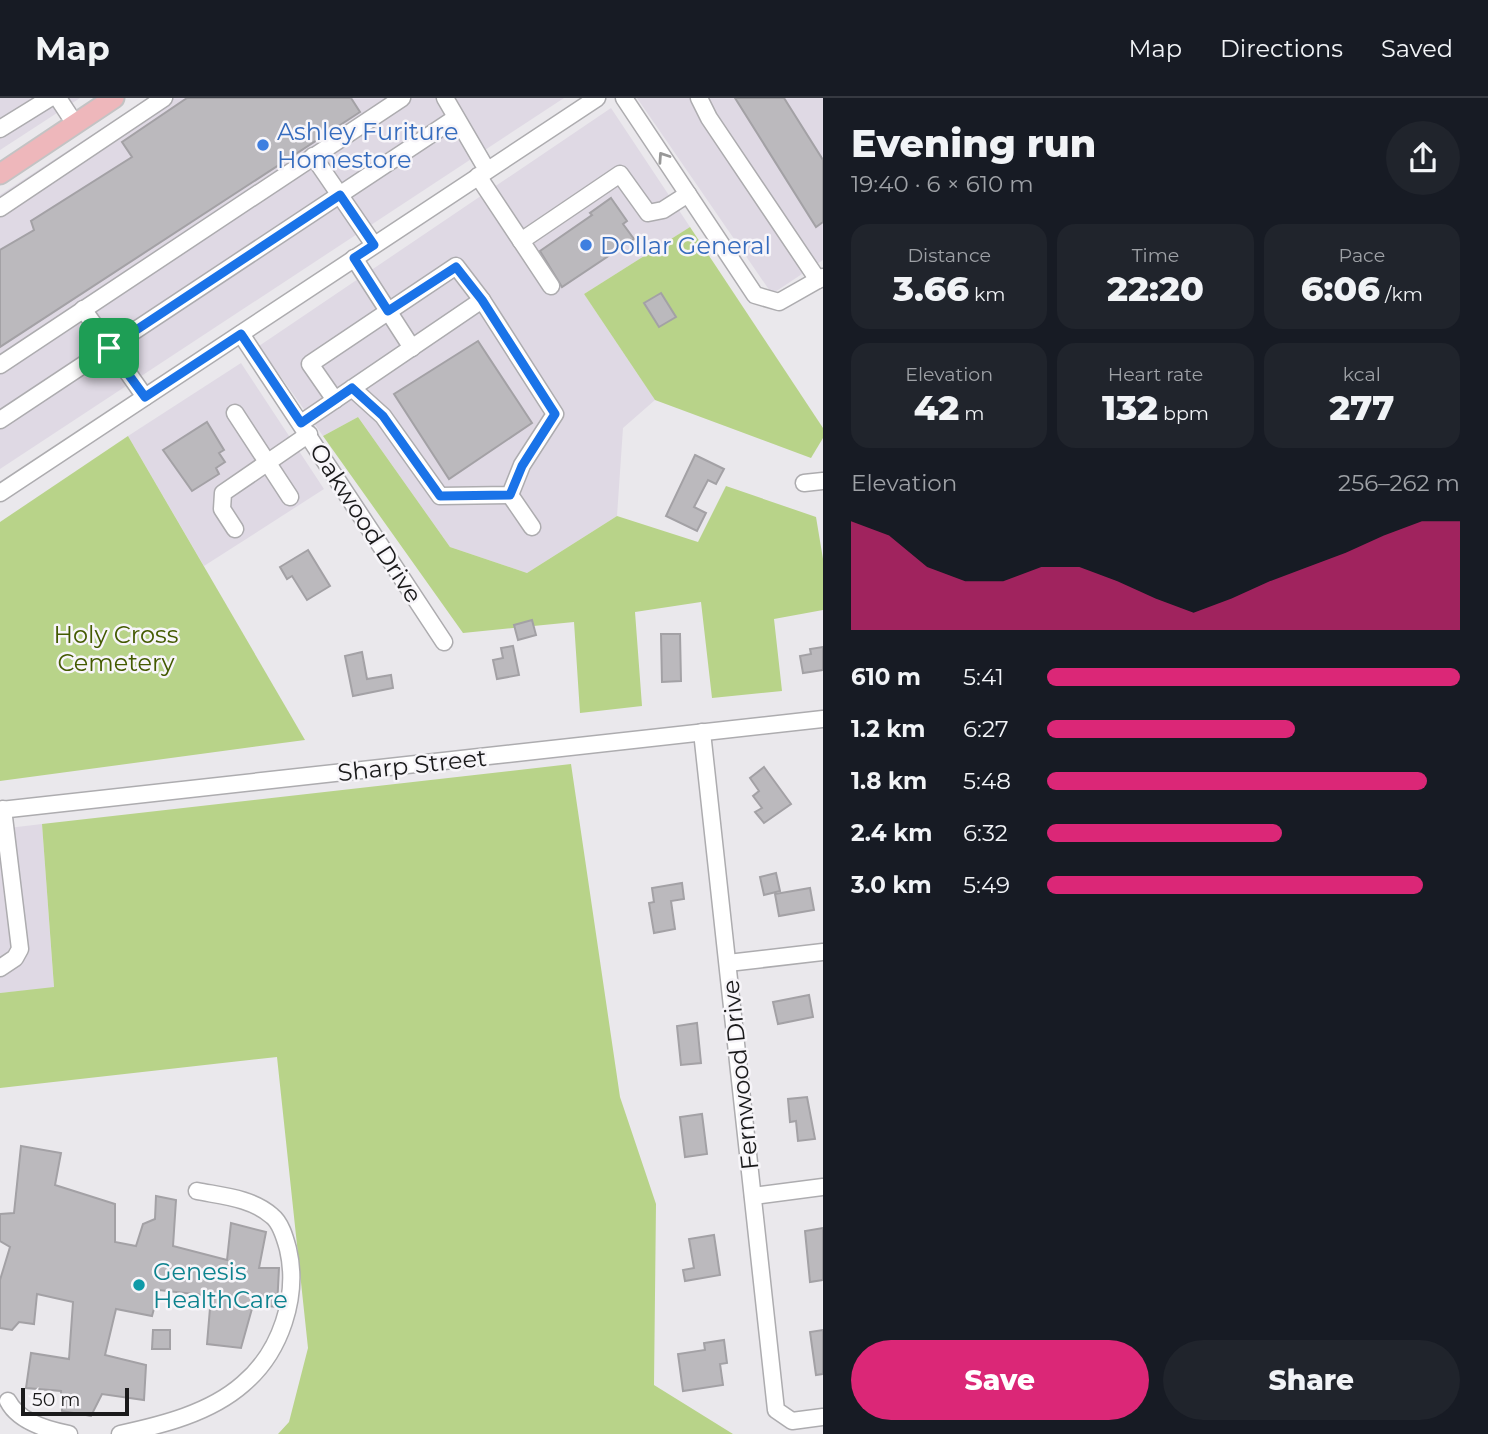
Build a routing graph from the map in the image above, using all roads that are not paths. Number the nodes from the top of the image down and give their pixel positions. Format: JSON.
{"nodes":[{"id":1,"x":50,"y":98,"type":"edge"},
{"id":2,"x":58,"y":98,"type":"edge"},
{"id":3,"x":114,"y":98,"type":"edge"},
{"id":4,"x":164,"y":98,"type":"edge"},
{"id":5,"x":402,"y":98,"type":"edge"},
{"id":6,"x":445,"y":98,"type":"edge"},
{"id":7,"x":597,"y":98,"type":"edge"},
{"id":8,"x":624,"y":98,"type":"edge"},
{"id":9,"x":699,"y":98,"type":"edge"},
{"id":10,"x":454,"y":119,"type":"junction"},
{"id":11,"x":75,"y":124,"type":"junction"},
{"id":12,"x":0,"y":129,"type":"edge"},
{"id":13,"x":313,"y":156,"type":"junction"},
{"id":14,"x":8,"y":169,"type":"edge"},
{"id":15,"x":483,"y":173,"type":"junction"},
{"id":16,"x":30,"y":188,"type":"junction"},
{"id":17,"x":688,"y":194,"type":"junction"},
{"id":18,"x":340,"y":195,"type":"junction"},
{"id":19,"x":0,"y":208,"type":"edge"},
{"id":20,"x":521,"y":241,"type":"junction"},
{"id":21,"x":374,"y":245,"type":"junction"},
{"id":22,"x":354,"y":258,"type":"junction"},
{"id":23,"x":820,"y":278,"type":"edge"},
{"id":24,"x":551,"y":286,"type":"dead end"},
{"id":25,"x":482,"y":300,"type":"junction"},
{"id":26,"x":83,"y":310,"type":"junction"},
{"id":27,"x":388,"y":311,"type":"junction"},
{"id":28,"x":241,"y":334,"type":"junction"},
{"id":29,"x":109,"y":348,"type":"junction"},
{"id":30,"x":412,"y":348,"type":"junction"},
{"id":31,"x":0,"y":365,"type":"edge"},
{"id":32,"x":352,"y":388,"type":"junction"},
{"id":33,"x":145,"y":397,"type":"junction"},
{"id":34,"x":334,"y":400,"type":"junction"},
{"id":35,"x":235,"y":413,"type":"dead end"},
{"id":36,"x":0,"y":420,"type":"edge"},
{"id":37,"x":305,"y":429,"type":"junction"},
{"id":38,"x":267,"y":463,"type":"junction"},
{"id":39,"x":823,"y":481,"type":"edge"},
{"id":40,"x":804,"y":483,"type":"dead end"},
{"id":41,"x":0,"y":494,"type":"edge"},
{"id":42,"x":510,"y":495,"type":"junction"},
{"id":43,"x":290,"y":496,"type":"dead end"},
{"id":44,"x":532,"y":527,"type":"dead end"},
{"id":45,"x":235,"y":529,"type":"dead end"},
{"id":46,"x":444,"y":642,"type":"dead end"},
{"id":47,"x":823,"y":719,"type":"edge"},
{"id":48,"x":702,"y":732,"type":"junction"},
{"id":49,"x":2,"y":809,"type":"edge"},
{"id":50,"x":5,"y":862,"type":"edge"},
{"id":51,"x":823,"y":952,"type":"edge"},
{"id":52,"x":728,"y":963,"type":"junction"},
{"id":53,"x":0,"y":968,"type":"edge"},
{"id":54,"x":823,"y":1187,"type":"edge"},
{"id":55,"x":197,"y":1191,"type":"dead end"},
{"id":56,"x":753,"y":1196,"type":"junction"},
{"id":57,"x":8,"y":1401,"type":"dead end"},
{"id":58,"x":823,"y":1417,"type":"edge"},
{"id":59,"x":69,"y":1434,"type":"edge"},
{"id":60,"x":120,"y":1434,"type":"edge"}],
"edges":[{"from":1,"to":12,"type":"street"},
{"from":2,"to":11,"type":"street"},
{"from":3,"to":11,"type":"main road"},
{"from":4,"to":16,"type":"street"},
{"from":5,"to":13,"type":"street"},
{"from":6,"to":10,"type":"street"},
{"from":7,"to":15,"type":"street"},
{"from":17,"to":8,"type":"street","one_way":true},
{"from":9,"to":23,"type":"street"},
{"from":10,"to":15,"type":"street"},
{"from":10,"to":18,"type":"street"},
{"from":11,"to":14,"type":"main road"},
{"from":13,"to":18,"type":"street"},
{"from":13,"to":26,"type":"street"},
{"from":14,"to":16,"type":"street"},
{"from":15,"to":20,"type":"street"},
{"from":15,"to":21,"type":"street"},
{"from":16,"to":19,"type":"street"},
{"from":17,"to":20,"type":"street"},
{"from":17,"to":23,"type":"street"},
{"from":18,"to":21,"type":"street"},
{"from":18,"to":29,"type":"street"},
{"from":20,"to":24,"type":"street"},
{"from":21,"to":22,"type":"street"},
{"from":22,"to":27,"type":"street"},
{"from":22,"to":28,"type":"street"},
{"from":25,"to":27,"type":"street"},
{"from":25,"to":30,"type":"street"},
{"from":25,"to":42,"type":"street"},
{"from":26,"to":29,"type":"street"},
{"from":26,"to":31,"type":"street"},
{"from":27,"to":30,"type":"street"},
{"from":27,"to":34,"type":"street"},
{"from":28,"to":33,"type":"street"},
{"from":28,"to":37,"type":"street","name":"Oakwood Drive"},
{"from":29,"to":33,"type":"street"},
{"from":29,"to":36,"type":"street"},
{"from":30,"to":32,"type":"street"},
{"from":32,"to":34,"type":"street"},
{"from":32,"to":42,"type":"street"},
{"from":33,"to":41,"type":"street"},
{"from":34,"to":37,"type":"street"},
{"from":35,"to":38,"type":"street"},
{"from":37,"to":38,"type":"street"},
{"from":37,"to":46,"type":"street","name":"Oakwood Drive"},
{"from":38,"to":43,"type":"street"},
{"from":38,"to":45,"type":"street"},
{"from":39,"to":40,"type":"street"},
{"from":42,"to":44,"type":"street"},
{"from":47,"to":48,"type":"street","name":"Sharp Street"},
{"from":48,"to":49,"type":"street","name":"Sharp Street"},
{"from":48,"to":52,"type":"street","name":"Fernwood Drive"},
{"from":49,"to":50,"type":"street"},
{"from":50,"to":53,"type":"street"},
{"from":51,"to":52,"type":"street"},
{"from":52,"to":56,"type":"street","name":"Fernwood Drive"},
{"from":54,"to":56,"type":"street"},
{"from":55,"to":60,"type":"street"},
{"from":56,"to":58,"type":"street","name":"Fernwood Drive"},
{"from":57,"to":59,"type":"street"}]}
